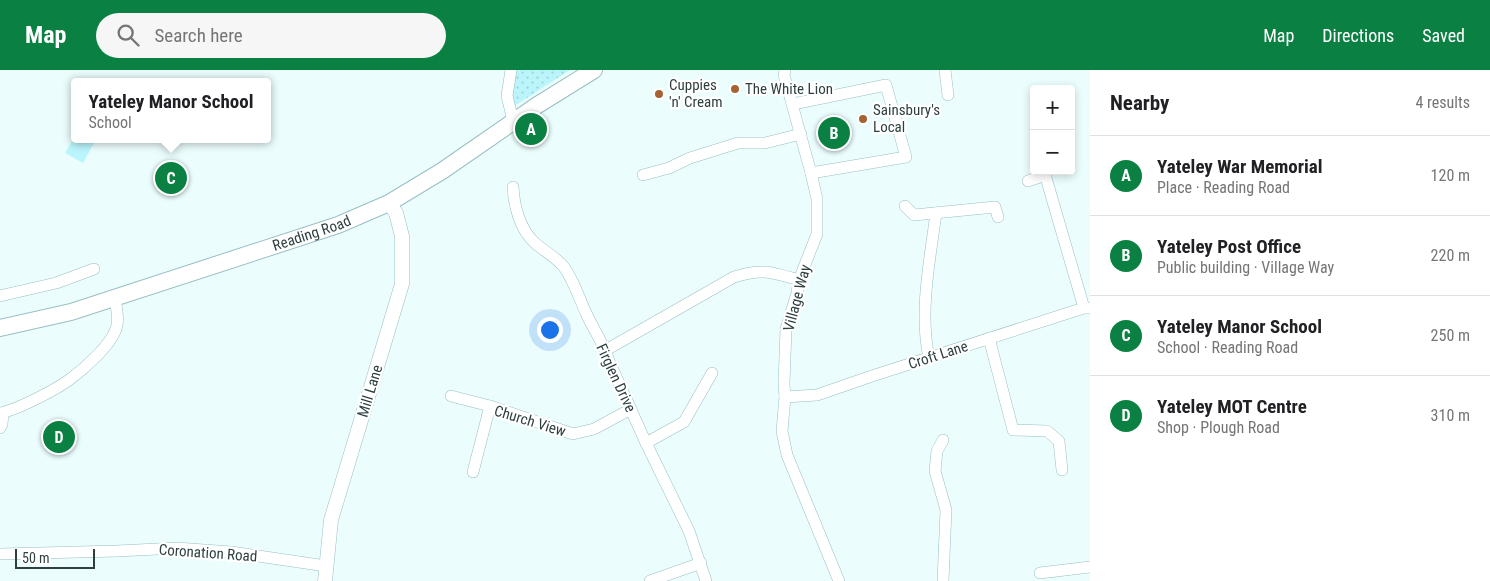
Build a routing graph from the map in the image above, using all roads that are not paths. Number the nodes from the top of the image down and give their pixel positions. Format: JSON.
{"nodes":[{"id":1,"x":500,"y":70,"type":"edge"},
{"id":2,"x":594,"y":70,"type":"edge"},
{"id":3,"x":784,"y":70,"type":"edge"},
{"id":4,"x":945,"y":70,"type":"edge"},
{"id":5,"x":510,"y":76,"type":"edge"},
{"id":6,"x":948,"y":95,"type":"dead end"},
{"id":7,"x":793,"y":104,"type":"junction"},
{"id":8,"x":513,"y":121,"type":"junction"},
{"id":9,"x":801,"y":134,"type":"junction"},
{"id":10,"x":811,"y":173,"type":"junction"},
{"id":11,"x":643,"y":175,"type":"dead end"},
{"id":12,"x":1041,"y":175,"type":"edge"},
{"id":13,"x":1046,"y":175,"type":"edge"},
{"id":14,"x":1028,"y":181,"type":"dead end"},
{"id":15,"x":512,"y":187,"type":"dead end"},
{"id":16,"x":389,"y":203,"type":"junction"},
{"id":17,"x":905,"y":206,"type":"dead end"},
{"id":18,"x":936,"y":213,"type":"junction"},
{"id":19,"x":998,"y":217,"type":"dead end"},
{"id":20,"x":94,"y":269,"type":"dead end"},
{"id":21,"x":799,"y":280,"type":"junction"},
{"id":22,"x":0,"y":296,"type":"edge"},
{"id":23,"x":115,"y":298,"type":"junction"},
{"id":24,"x":1087,"y":308,"type":"edge"},
{"id":25,"x":0,"y":328,"type":"edge"},
{"id":26,"x":989,"y":338,"type":"junction"},
{"id":27,"x":606,"y":350,"type":"junction"},
{"id":28,"x":929,"y":358,"type":"junction"},
{"id":29,"x":712,"y":373,"type":"dead end"},
{"id":30,"x":451,"y":396,"type":"dead end"},
{"id":31,"x":785,"y":397,"type":"junction"},
{"id":32,"x":490,"y":406,"type":"junction"},
{"id":33,"x":631,"y":409,"type":"junction"},
{"id":34,"x":1,"y":413,"type":"edge"},
{"id":35,"x":0,"y":428,"type":"edge"},
{"id":36,"x":942,"y":440,"type":"dead end"},
{"id":37,"x":646,"y":443,"type":"junction"},
{"id":38,"x":1062,"y":470,"type":"dead end"},
{"id":39,"x":472,"y":472,"type":"dead end"},
{"id":40,"x":0,"y":554,"type":"edge"},
{"id":41,"x":701,"y":563,"type":"junction"},
{"id":42,"x":326,"y":566,"type":"junction"},
{"id":43,"x":1090,"y":566,"type":"edge"},
{"id":44,"x":1040,"y":573,"type":"dead end"},
{"id":45,"x":325,"y":581,"type":"edge"},
{"id":46,"x":650,"y":581,"type":"edge"},
{"id":47,"x":706,"y":581,"type":"edge"},
{"id":48,"x":839,"y":581,"type":"edge"},
{"id":49,"x":943,"y":581,"type":"edge"}],
"edges":[{"from":1,"to":5,"type":"street"},
{"from":2,"to":8,"type":"main road","name":"Reading Road"},
{"from":3,"to":7,"type":"street","name":"Village Way"},
{"from":4,"to":6,"type":"street"},
{"from":5,"to":8,"type":"street"},
{"from":7,"to":9,"type":"street","name":"Village Way"},
{"from":7,"to":10,"type":"street"},
{"from":8,"to":16,"type":"main road","name":"Reading Road"},
{"from":9,"to":10,"type":"street","name":"Village Way"},
{"from":9,"to":11,"type":"street"},
{"from":10,"to":21,"type":"street","name":"Village Way"},
{"from":12,"to":14,"type":"street"},
{"from":13,"to":24,"type":"street"},
{"from":15,"to":27,"type":"street","name":"Firglen Drive"},
{"from":16,"to":23,"type":"main road","name":"Reading Road"},
{"from":16,"to":42,"type":"street","name":"Mill Lane"},
{"from":17,"to":18,"type":"street"},
{"from":18,"to":19,"type":"street"},
{"from":18,"to":28,"type":"street"},
{"from":20,"to":22,"type":"street"},
{"from":21,"to":27,"type":"street"},
{"from":21,"to":31,"type":"street","name":"Village Way"},
{"from":23,"to":25,"type":"main road","name":"Reading Road"},
{"from":23,"to":34,"type":"street"},
{"from":24,"to":26,"type":"street","name":"Croft Lane"},
{"from":26,"to":28,"type":"street","name":"Croft Lane"},
{"from":26,"to":38,"type":"street"},
{"from":27,"to":33,"type":"street","name":"Firglen Drive"},
{"from":28,"to":31,"type":"street","name":"Croft Lane"},
{"from":29,"to":37,"type":"street"},
{"from":30,"to":32,"type":"street"},
{"from":31,"to":48,"type":"street","name":"Village Way"},
{"from":32,"to":33,"type":"street","name":"Church View"},
{"from":32,"to":39,"type":"street","name":"Church View"},
{"from":33,"to":37,"type":"street","name":"Firglen Drive"},
{"from":34,"to":35,"type":"street"},
{"from":36,"to":49,"type":"street"},
{"from":37,"to":41,"type":"street","name":"Firglen Drive"},
{"from":40,"to":42,"type":"street","name":"Coronation Road"},
{"from":41,"to":46,"type":"street"},
{"from":41,"to":47,"type":"street","name":"Firglen Drive"},
{"from":42,"to":45,"type":"street","name":"Mill Lane"},
{"from":43,"to":44,"type":"street"}]}
